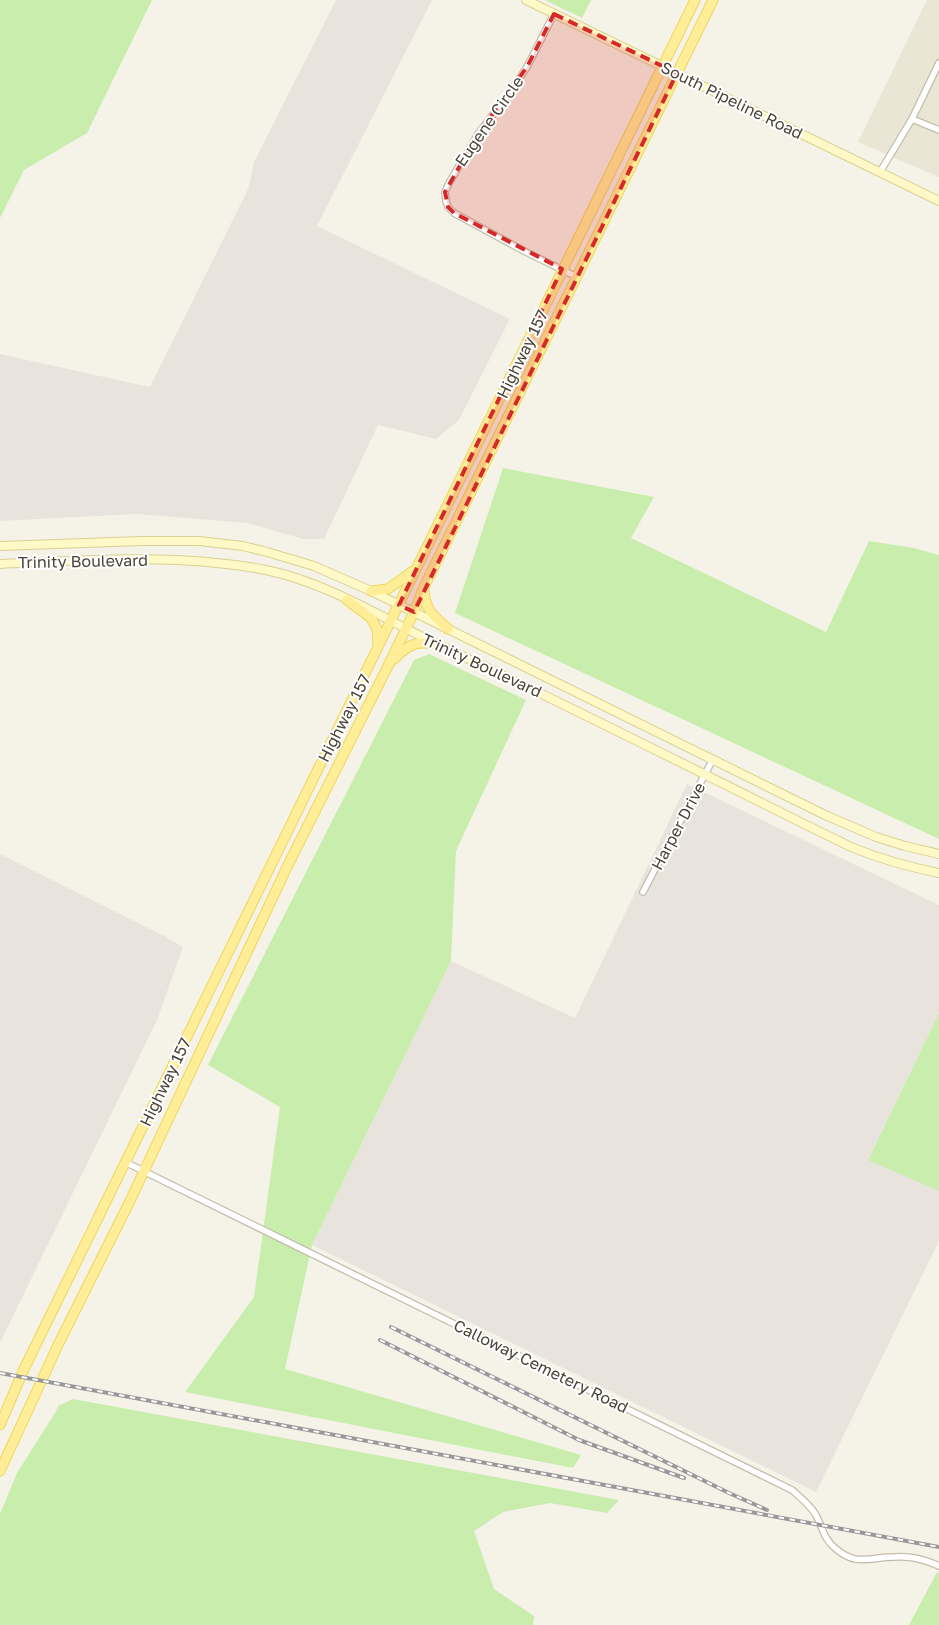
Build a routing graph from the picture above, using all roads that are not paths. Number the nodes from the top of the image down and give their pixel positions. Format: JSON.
{"nodes":[{"id":1,"x":526,"y":0,"type":"edge"},
{"id":2,"x":695,"y":0,"type":"edge"},
{"id":3,"x":712,"y":0,"type":"edge"},
{"id":4,"x":554,"y":14,"type":"junction"},
{"id":5,"x":939,"y":63,"type":"edge"},
{"id":6,"x":663,"y":67,"type":"junction"},
{"id":7,"x":677,"y":73,"type":"junction"},
{"id":8,"x":912,"y":119,"type":"junction"},
{"id":9,"x":939,"y":130,"type":"edge"},
{"id":10,"x":880,"y":172,"type":"junction"},
{"id":11,"x":939,"y":201,"type":"edge"},
{"id":12,"x":562,"y":269,"type":"junction"},
{"id":13,"x":577,"y":276,"type":"junction"},
{"id":14,"x":82,"y":543,"type":"junction"},
{"id":15,"x":0,"y":546,"type":"edge"},
{"id":16,"x":82,"y":560,"type":"junction"},
{"id":17,"x":0,"y":564,"type":"edge"},
{"id":18,"x":416,"y":570,"type":"junction"},
{"id":19,"x":424,"y":587,"type":"junction"},
{"id":20,"x":372,"y":591,"type":"junction"},
{"id":21,"x":347,"y":600,"type":"junction"},
{"id":22,"x":399,"y":605,"type":"junction"},
{"id":23,"x":414,"y":612,"type":"junction"},
{"id":24,"x":392,"y":621,"type":"junction"},
{"id":25,"x":406,"y":629,"type":"junction"},
{"id":26,"x":448,"y":629,"type":"junction"},
{"id":27,"x":436,"y":644,"type":"junction"},
{"id":28,"x":378,"y":649,"type":"junction"},
{"id":29,"x":389,"y":664,"type":"junction"},
{"id":30,"x":549,"y":678,"type":"junction"},
{"id":31,"x":542,"y":694,"type":"junction"},
{"id":32,"x":713,"y":759,"type":"junction"},
{"id":33,"x":705,"y":775,"type":"junction"},
{"id":34,"x":279,"y":848,"type":"junction"},
{"id":35,"x":939,"y":854,"type":"edge"},
{"id":36,"x":293,"y":855,"type":"junction"},
{"id":37,"x":939,"y":872,"type":"edge"},
{"id":38,"x":643,"y":892,"type":"dead end"},
{"id":39,"x":126,"y":1162,"type":"junction"},
{"id":40,"x":144,"y":1171,"type":"junction"},
{"id":41,"x":1,"y":1423,"type":"edge"},
{"id":42,"x":0,"y":1471,"type":"edge"},
{"id":43,"x":939,"y":1566,"type":"edge"}],
"edges":[{"from":1,"to":4,"type":"main road","name":"South Pipeline Road"},
{"from":2,"to":6,"type":"main road","name":"Highway 157"},
{"from":3,"to":7,"type":"main road","name":"Highway 157"},
{"from":4,"to":6,"type":"main road","name":"South Pipeline Road"},
{"from":4,"to":12,"type":"street","name":"Eugene Circle"},
{"from":5,"to":8,"type":"street"},
{"from":6,"to":7,"type":"main road","name":"South Pipeline Road"},
{"from":6,"to":12,"type":"main road","name":"Highway 157"},
{"from":7,"to":10,"type":"main road","name":"South Pipeline Road"},
{"from":7,"to":13,"type":"main road","name":"Highway 157"},
{"from":8,"to":9,"type":"street"},
{"from":8,"to":10,"type":"street"},
{"from":10,"to":11,"type":"main road","name":"South Pipeline Road"},
{"from":12,"to":13,"type":"street","name":"Eugene Circle"},
{"from":12,"to":18,"type":"main road","name":"Highway 157"},
{"from":13,"to":19,"type":"main road","name":"Highway 157"},
{"from":14,"to":15,"type":"main road","name":"Trinity Boulevard"},
{"from":14,"to":16,"type":"main road"},
{"from":14,"to":20,"type":"main road","name":"Trinity Boulevard"},
{"from":16,"to":17,"type":"main road","name":"Trinity Boulevard"},
{"from":16,"to":21,"type":"main road","name":"Trinity Boulevard"},
{"from":18,"to":20,"type":"main road"},
{"from":18,"to":22,"type":"main road","name":"Highway 157"},
{"from":19,"to":23,"type":"main road","name":"Highway 157"},
{"from":19,"to":26,"type":"main road"},
{"from":20,"to":22,"type":"main road","name":"Trinity Boulevard"},
{"from":21,"to":24,"type":"main road","name":"Trinity Boulevard"},
{"from":21,"to":28,"type":"main road"},
{"from":22,"to":23,"type":"main road","name":"Trinity Boulevard"},
{"from":22,"to":24,"type":"main road","name":"Highway 157"},
{"from":23,"to":25,"type":"main road","name":"Highway 157"},
{"from":23,"to":26,"type":"main road","name":"Trinity Boulevard"},
{"from":24,"to":25,"type":"main road","name":"Trinity Boulevard"},
{"from":24,"to":28,"type":"main road","name":"Highway 157"},
{"from":25,"to":27,"type":"main road","name":"Trinity Boulevard"},
{"from":25,"to":29,"type":"main road","name":"Highway 157"},
{"from":26,"to":30,"type":"main road","name":"Trinity Boulevard"},
{"from":27,"to":29,"type":"main road"},
{"from":27,"to":31,"type":"main road","name":"Trinity Boulevard"},
{"from":28,"to":34,"type":"main road","name":"Highway 157"},
{"from":29,"to":36,"type":"main road","name":"Highway 157"},
{"from":30,"to":31,"type":"main road"},
{"from":30,"to":32,"type":"main road","name":"Trinity Boulevard"},
{"from":31,"to":33,"type":"main road","name":"Trinity Boulevard"},
{"from":32,"to":33,"type":"street","name":"Harper Drive"},
{"from":32,"to":35,"type":"main road","name":"Trinity Boulevard"},
{"from":33,"to":37,"type":"main road","name":"Trinity Boulevard"},
{"from":33,"to":38,"type":"street","name":"Harper Drive"},
{"from":34,"to":36,"type":"main road"},
{"from":34,"to":39,"type":"main road","name":"Highway 157"},
{"from":36,"to":40,"type":"main road","name":"Highway 157"},
{"from":39,"to":40,"type":"street","name":"Calloway Cemetery Road"},
{"from":39,"to":41,"type":"main road","name":"Highway 157"},
{"from":40,"to":42,"type":"main road","name":"Highway 157"},
{"from":40,"to":43,"type":"street","name":"Calloway Cemetery Road"}]}
